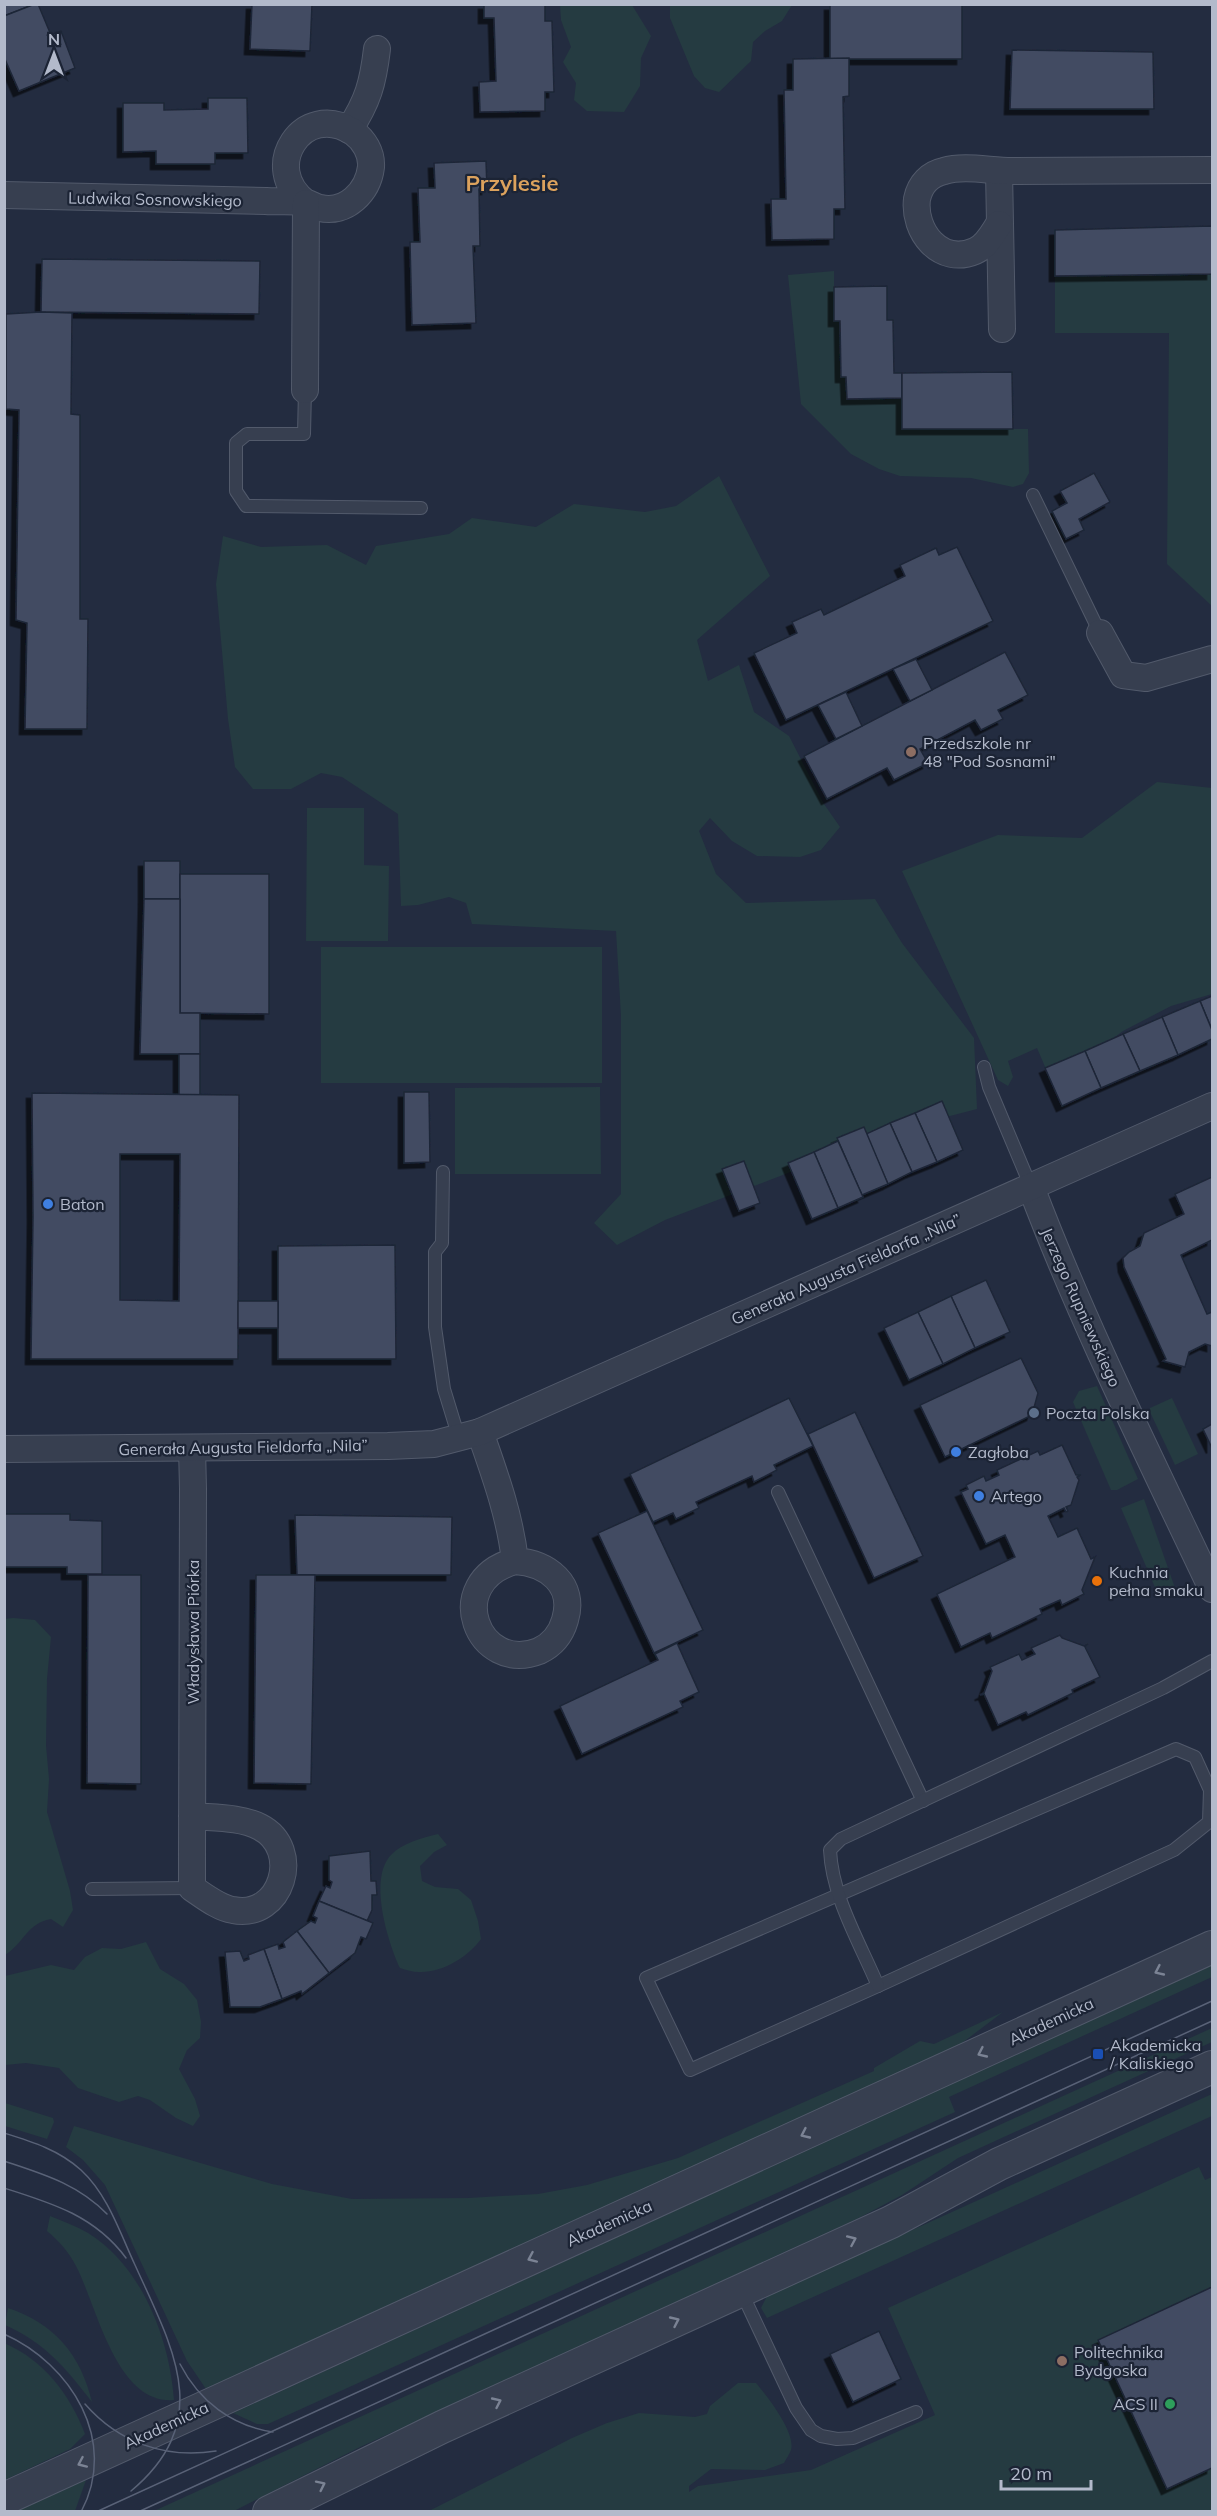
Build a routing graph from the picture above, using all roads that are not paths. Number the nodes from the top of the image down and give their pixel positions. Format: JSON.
{"nodes":[{"id":1,"x":377,"y":49,"type":"dead end"},
{"id":2,"x":349,"y":130,"type":"junction"},
{"id":3,"x":1212,"y":170,"type":"edge"},
{"id":4,"x":999,"y":171,"type":"junction"},
{"id":5,"x":4,"y":195,"type":"edge"},
{"id":6,"x":306,"y":203,"type":"junction"},
{"id":7,"x":999,"y":224,"type":"junction"},
{"id":8,"x":1002,"y":329,"type":"dead end"},
{"id":9,"x":304,"y":390,"type":"joint"},
{"id":10,"x":1033,"y":495,"type":"dead end"},
{"id":11,"x":421,"y":508,"type":"dead end"},
{"id":12,"x":1101,"y":633,"type":"joint"},
{"id":13,"x":1212,"y":659,"type":"edge"},
{"id":14,"x":984,"y":1067,"type":"dead end"},
{"id":15,"x":1212,"y":1106,"type":"edge"},
{"id":16,"x":443,"y":1172,"type":"dead end"},
{"id":17,"x":1030,"y":1186,"type":"junction"},
{"id":18,"x":470,"y":1435,"type":"junction"},
{"id":19,"x":192,"y":1448,"type":"junction"},
{"id":20,"x":4,"y":1449,"type":"edge"},
{"id":21,"x":778,"y":1492,"type":"dead end"},
{"id":22,"x":515,"y":1561,"type":"dead end"},
{"id":23,"x":1206,"y":1561,"type":"edge"},
{"id":24,"x":1212,"y":1589,"type":"edge"},
{"id":25,"x":1212,"y":1661,"type":"edge"},
{"id":26,"x":923,"y":1801,"type":"junction"},
{"id":27,"x":192,"y":1816,"type":"junction"},
{"id":28,"x":192,"y":1888,"type":"junction"},
{"id":29,"x":92,"y":1889,"type":"dead end"},
{"id":30,"x":839,"y":1894,"type":"junction"},
{"id":31,"x":1212,"y":1947,"type":"edge"},
{"id":32,"x":878,"y":1986,"type":"junction"},
{"id":33,"x":1212,"y":2067,"type":"edge"},
{"id":34,"x":740,"y":2290,"type":"junction"},
{"id":35,"x":916,"y":2412,"type":"dead end"},
{"id":36,"x":4,"y":2499,"type":"edge"},
{"id":37,"x":269,"y":2511,"type":"edge"}],
"edges":[{"from":1,"to":2,"type":"street"},
{"from":2,"to":6,"type":"street"},
{"from":2,"to":6,"type":"street","name":"Ludwika Sosnowskiego"},
{"from":3,"to":4,"type":"street"},
{"from":4,"to":7,"type":"street"},
{"from":4,"to":7,"type":"street"},
{"from":5,"to":6,"type":"street","name":"Ludwika Sosnowskiego"},
{"from":6,"to":9,"type":"street"},
{"from":7,"to":8,"type":"street"},
{"from":9,"to":11,"type":"lane"},
{"from":10,"to":12,"type":"lane"},
{"from":12,"to":13,"type":"street"},
{"from":14,"to":17,"type":"lane"},
{"from":15,"to":17,"type":"street","name":"Generała Augusta Fieldorfa „Nila”"},
{"from":16,"to":18,"type":"lane"},
{"from":17,"to":18,"type":"street","name":"Generała Augusta Fieldorfa „Nila”"},
{"from":17,"to":23,"type":"street","name":"Jerzego Rupniewskiego"},
{"from":18,"to":19,"type":"street","name":"Generała Augusta Fieldorfa „Nila”"},
{"from":18,"to":22,"type":"street"},
{"from":19,"to":20,"type":"street","name":"Generała Augusta Fieldorfa „Nila”"},
{"from":19,"to":27,"type":"street","name":"Władysława Piórka"},
{"from":21,"to":26,"type":"lane"},
{"from":23,"to":24,"type":"street","name":"Jerzego Rupniewskiego"},
{"from":25,"to":26,"type":"lane"},
{"from":26,"to":30,"type":"lane"},
{"from":27,"to":28,"type":"street","name":"Władysława Piórka"},
{"from":27,"to":28,"type":"street"},
{"from":28,"to":29,"type":"lane"},
{"from":30,"to":32,"type":"lane"},
{"from":30,"to":32,"type":"lane"},
{"from":30,"to":32,"type":"lane"},
{"from":31,"to":36,"type":"street","name":"Akademicka","one_way":true},
{"from":34,"to":33,"type":"street","one_way":true},
{"from":34,"to":35,"type":"lane"},
{"from":37,"to":34,"type":"street","one_way":true}]}
